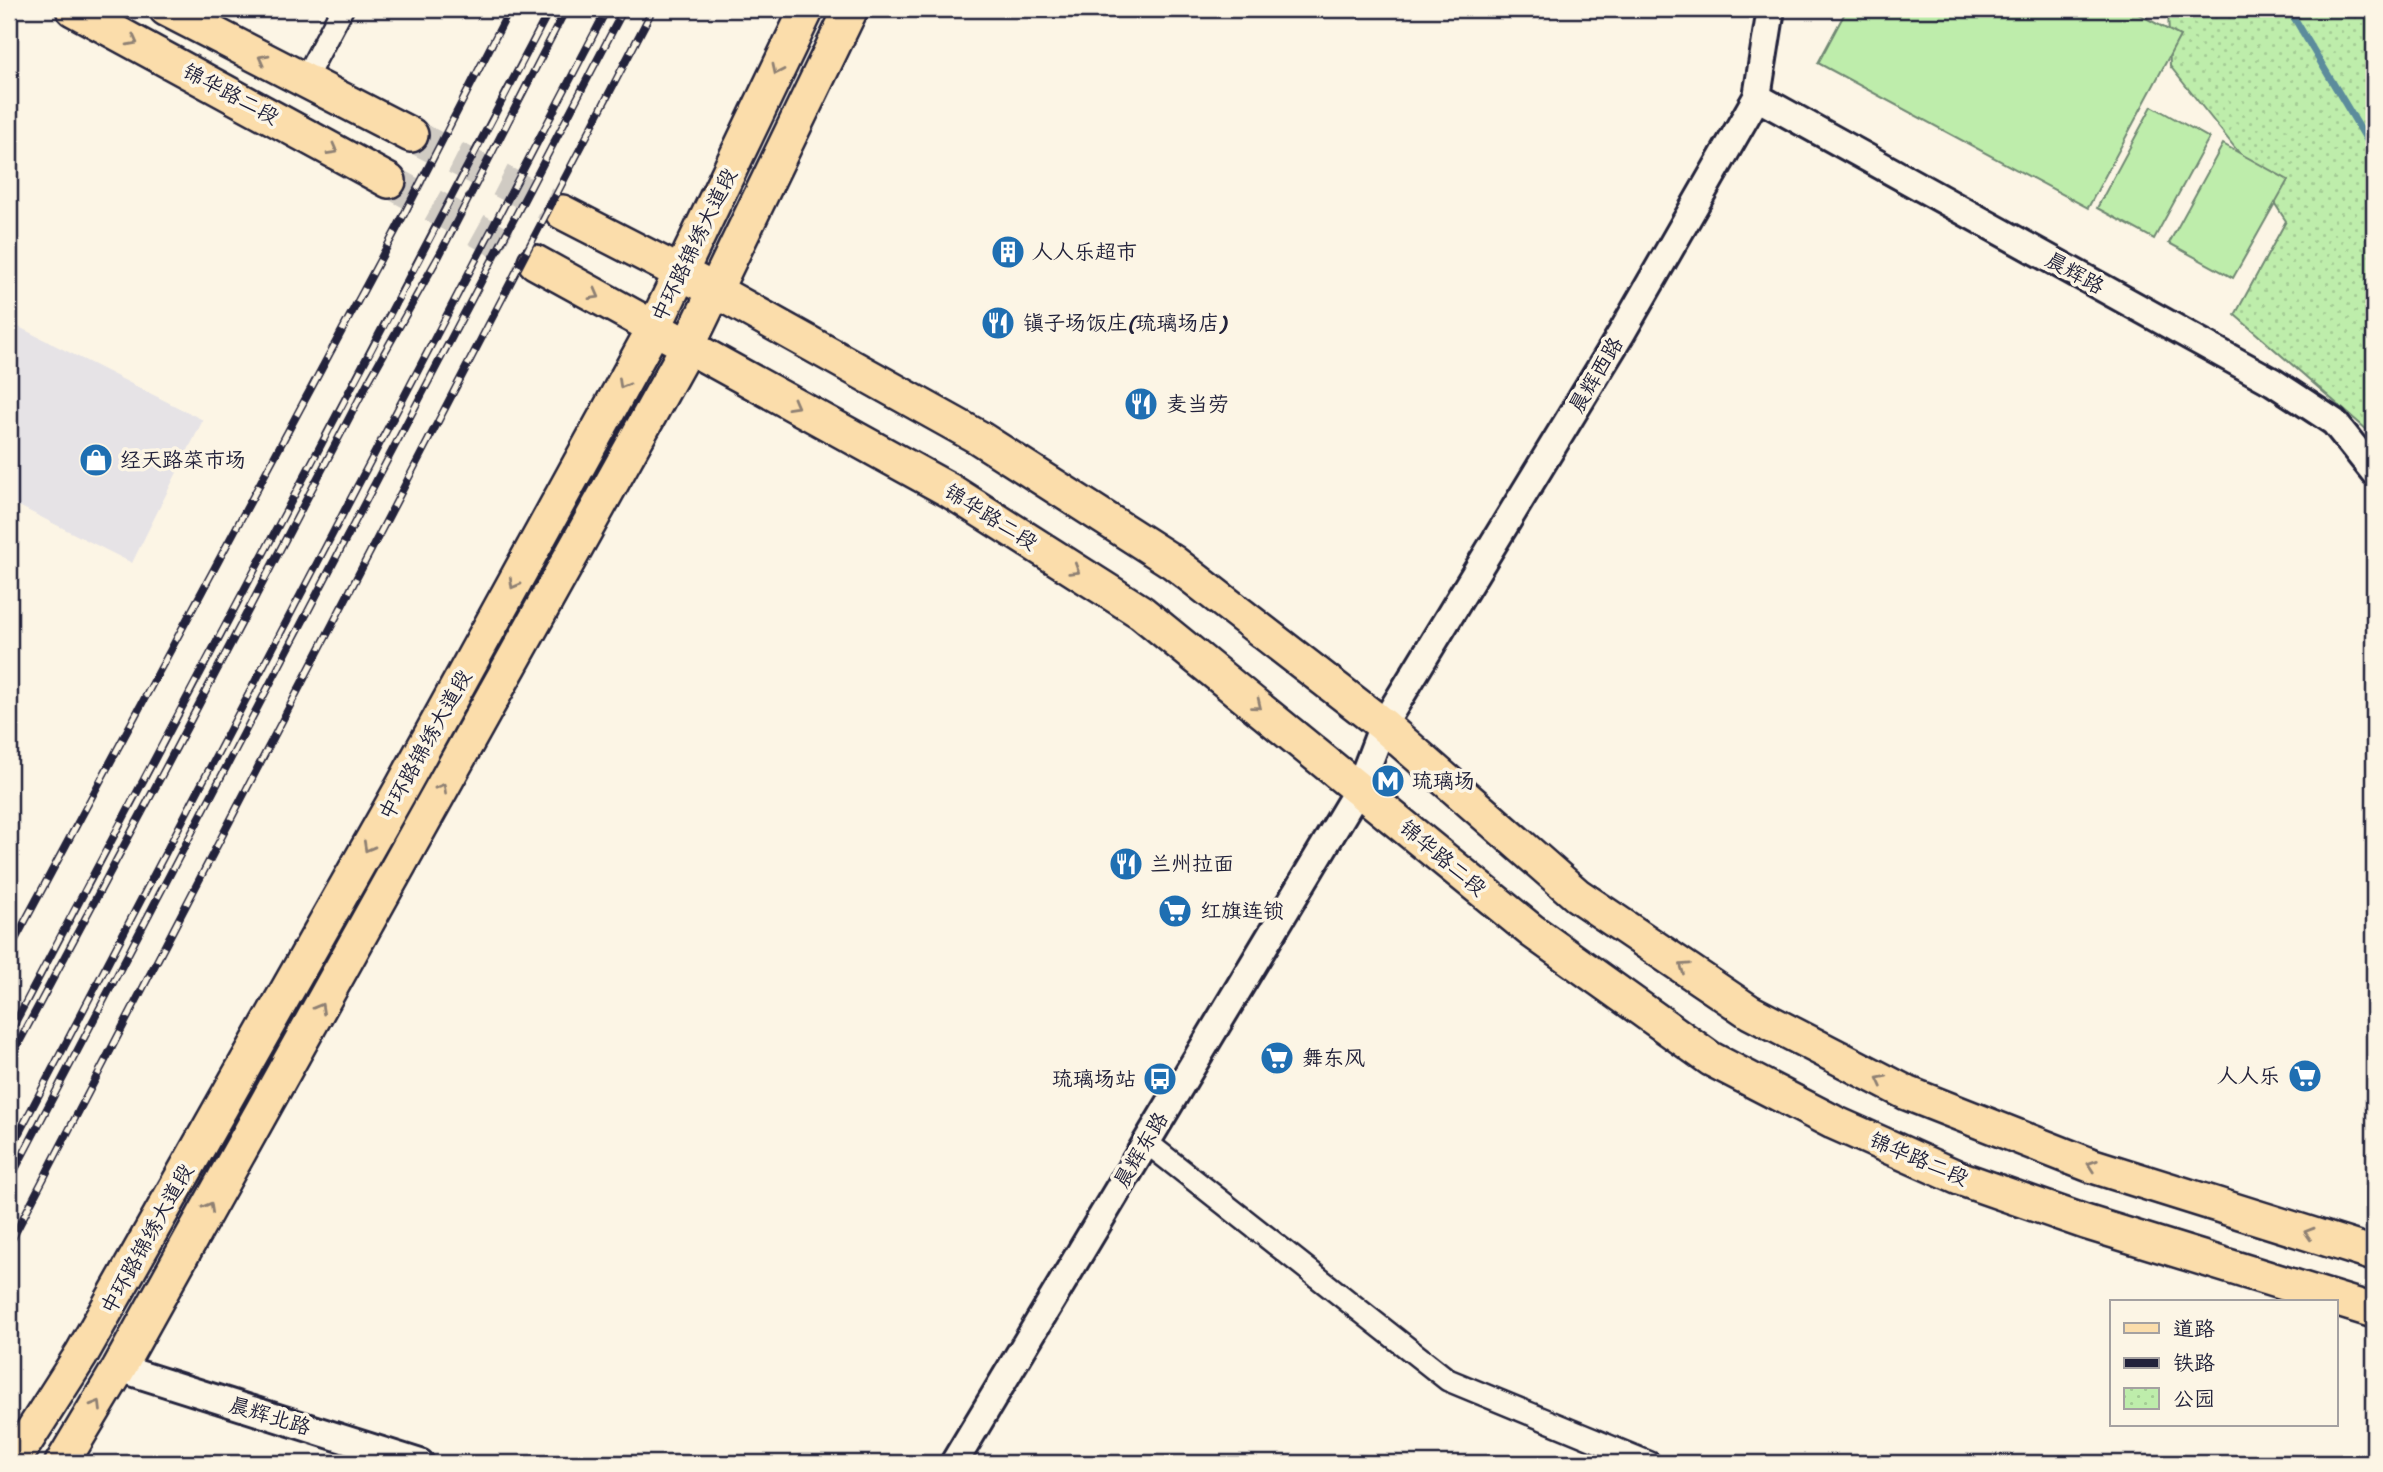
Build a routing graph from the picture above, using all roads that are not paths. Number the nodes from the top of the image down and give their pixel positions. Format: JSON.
{"nodes":[{"id":1,"x":73,"y":9,"type":"edge"},
{"id":2,"x":166,"y":9,"type":"edge"},
{"id":3,"x":342,"y":9,"type":"edge"},
{"id":4,"x":807,"y":9,"type":"edge"},
{"id":5,"x":850,"y":9,"type":"edge"},
{"id":6,"x":1771,"y":9,"type":"edge"},
{"id":7,"x":304,"y":81,"type":"junction"},
{"id":8,"x":1757,"y":97,"type":"junction"},
{"id":9,"x":411,"y":135,"type":"tunnel mouth"},
{"id":10,"x":389,"y":181,"type":"tunnel mouth"},
{"id":11,"x":562,"y":212,"type":"tunnel mouth"},
{"id":12,"x":535,"y":262,"type":"tunnel mouth"},
{"id":13,"x":681,"y":273,"type":"junction"},
{"id":14,"x":714,"y":290,"type":"junction"},
{"id":15,"x":654,"y":328,"type":"junction"},
{"id":16,"x":688,"y":346,"type":"junction"},
{"id":17,"x":2374,"y":472,"type":"edge"},
{"id":18,"x":1383,"y":725,"type":"junction"},
{"id":19,"x":1359,"y":788,"type":"junction"},
{"id":20,"x":1146,"y":1142,"type":"junction"},
{"id":21,"x":2374,"y":1254,"type":"edge"},
{"id":22,"x":2374,"y":1311,"type":"edge"},
{"id":23,"x":119,"y":1368,"type":"junction"},
{"id":24,"x":12,"y":1463,"type":"edge"},
{"id":25,"x":62,"y":1463,"type":"edge"},
{"id":26,"x":421,"y":1463,"type":"edge"},
{"id":27,"x":954,"y":1463,"type":"edge"},
{"id":28,"x":1650,"y":1463,"type":"edge"}],
"edges":[{"from":1,"to":10,"type":"main road","name":"锦华路二段","one_way":true},
{"from":7,"to":2,"type":"main road","one_way":true},
{"from":3,"to":7,"type":"street"},
{"from":4,"to":13,"type":"main road","name":"中环路锦绣大道段","one_way":true},
{"from":5,"to":14,"type":"main road","name":"中环路锦绣大道段"},
{"from":6,"to":8,"type":"street","name":"晨辉西路"},
{"from":7,"to":9,"type":"main road"},
{"from":8,"to":17,"type":"street","name":"晨辉路"},
{"from":8,"to":18,"type":"street","name":"晨辉西路"},
{"from":11,"to":13,"type":"main road"},
{"from":12,"to":15,"type":"main road","name":"锦华路二段","one_way":true},
{"from":13,"to":14,"type":"main road"},
{"from":13,"to":15,"type":"main road","name":"中环路锦绣大道段"},
{"from":14,"to":16,"type":"main road","name":"中环路锦绣大道段"},
{"from":14,"to":18,"type":"main road"},
{"from":15,"to":16,"type":"main road","name":"锦华路二段"},
{"from":15,"to":24,"type":"main road","name":"中环路锦绣大道段","one_way":true},
{"from":16,"to":19,"type":"main road","name":"锦华路二段","one_way":true},
{"from":23,"to":16,"type":"main road","name":"中环路锦绣大道段","one_way":true},
{"from":18,"to":19,"type":"street","name":"晨辉东路"},
{"from":21,"to":18,"type":"main road","one_way":true},
{"from":19,"to":20,"type":"street","name":"晨辉东路"},
{"from":19,"to":22,"type":"main road","name":"锦华路二段"},
{"from":20,"to":27,"type":"street","name":"晨辉东路"},
{"from":20,"to":28,"type":"street"},
{"from":25,"to":23,"type":"main road","name":"中环路锦绣大道段","one_way":true},
{"from":23,"to":26,"type":"street","name":"晨辉北路"}]}
